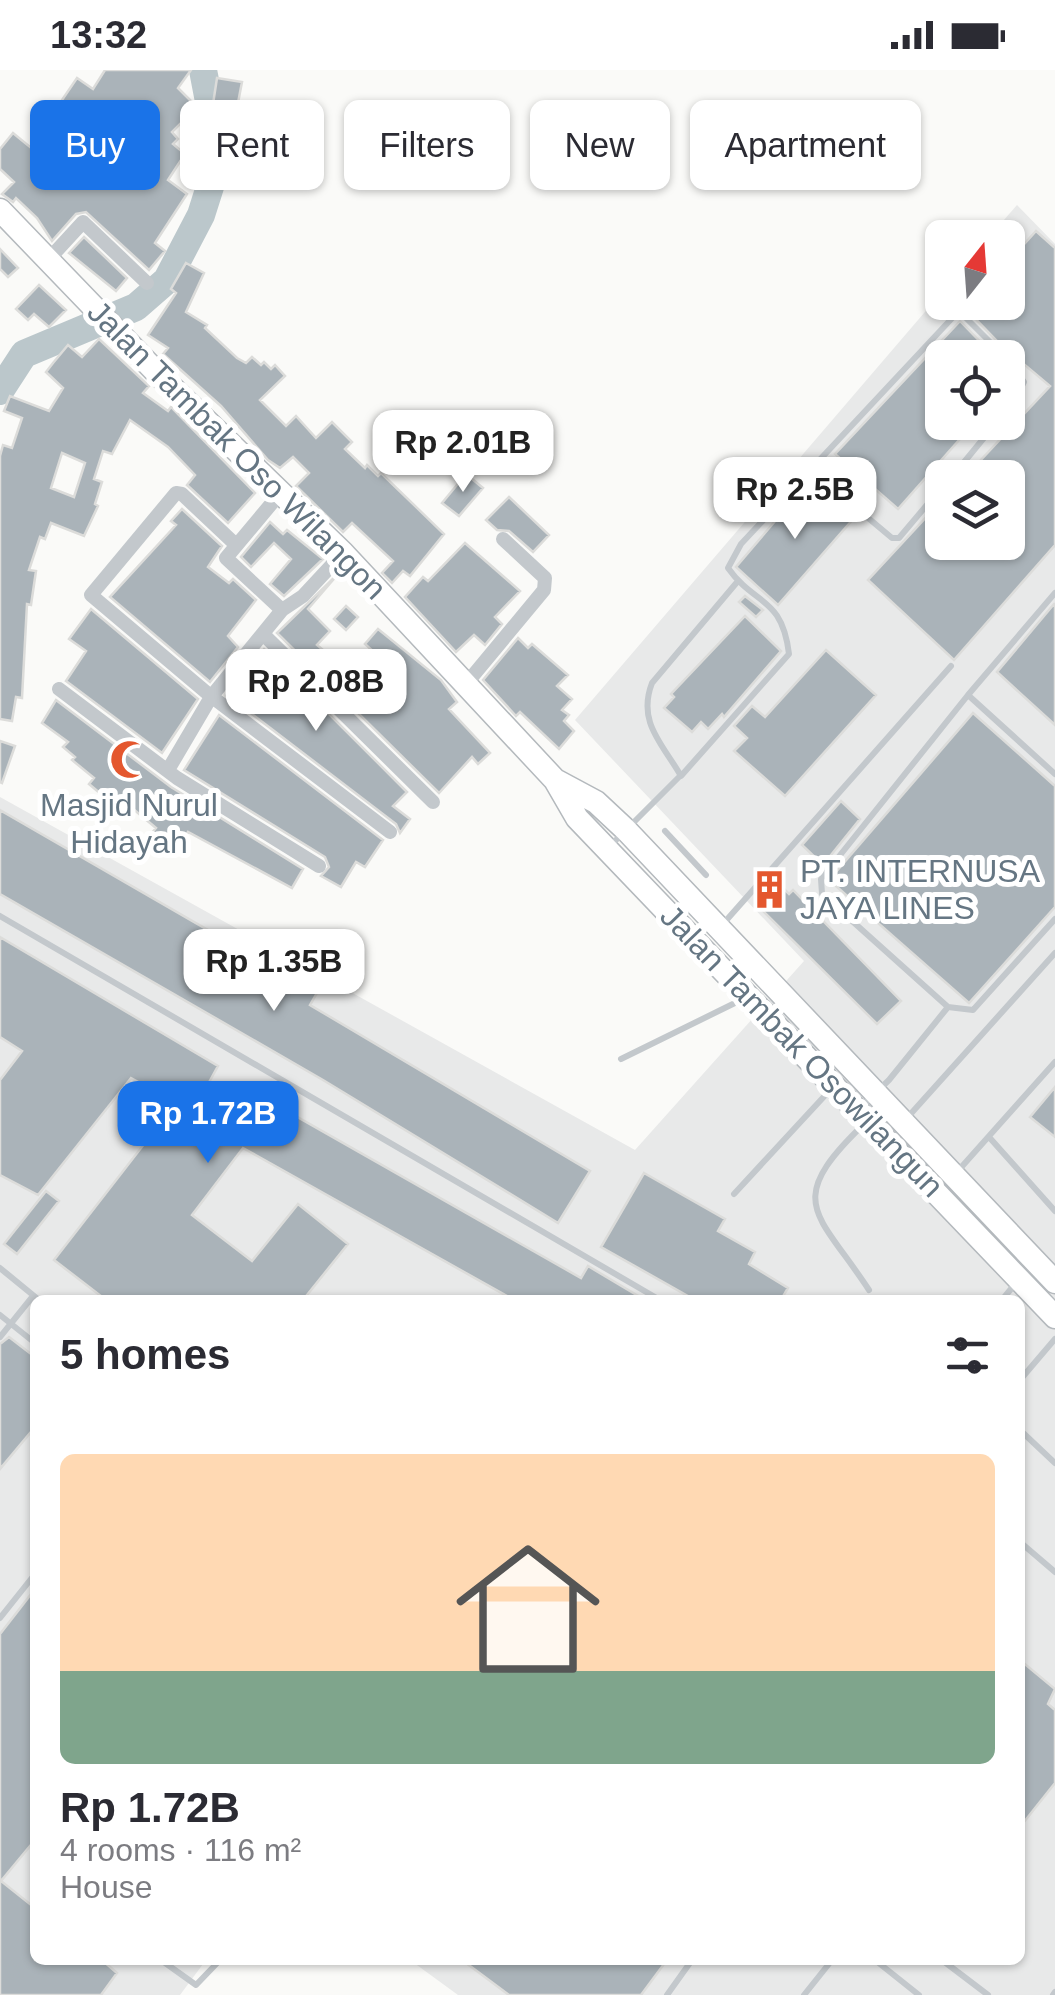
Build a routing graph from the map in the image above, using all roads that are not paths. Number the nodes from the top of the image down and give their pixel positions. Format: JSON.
{"nodes":[{"id":1,"x":1,"y":212,"type":"edge"},
{"id":2,"x":49,"y":259,"type":"junction"},
{"id":3,"x":147,"y":284,"type":"dead end"},
{"id":4,"x":932,"y":340,"type":"edge"},
{"id":5,"x":989,"y":340,"type":"edge"},
{"id":6,"x":925,"y":347,"type":"edge"},
{"id":7,"x":983,"y":440,"type":"edge"},
{"id":8,"x":966,"y":460,"type":"edge"},
{"id":9,"x":811,"y":470,"type":"junction"},
{"id":10,"x":282,"y":492,"type":"junction"},
{"id":11,"x":925,"y":507,"type":"edge"},
{"id":12,"x":502,"y":539,"type":"dead end"},
{"id":13,"x":235,"y":544,"type":"junction"},
{"id":14,"x":343,"y":553,"type":"junction"},
{"id":15,"x":738,"y":581,"type":"junction"},
{"id":16,"x":1055,"y":593,"type":"edge"},
{"id":17,"x":282,"y":610,"type":"junction"},
{"id":18,"x":263,"y":634,"type":"junction"},
{"id":19,"x":950,"y":666,"type":"dead end"},
{"id":20,"x":466,"y":684,"type":"junction"},
{"id":21,"x":59,"y":689,"type":"dead end"},
{"id":22,"x":968,"y":695,"type":"junction"},
{"id":23,"x":212,"y":697,"type":"junction"},
{"id":24,"x":168,"y":770,"type":"junction"},
{"id":25,"x":1055,"y":774,"type":"edge"},
{"id":26,"x":680,"y":776,"type":"junction"},
{"id":27,"x":555,"y":780,"type":"junction"},
{"id":28,"x":434,"y":802,"type":"dead end"},
{"id":29,"x":626,"y":830,"type":"junction"},
{"id":30,"x":665,"y":831,"type":"dead end"},
{"id":31,"x":390,"y":832,"type":"dead end"},
{"id":32,"x":607,"y":849,"type":"junction"},
{"id":33,"x":319,"y":866,"type":"dead end"},
{"id":34,"x":706,"y":875,"type":"dead end"},
{"id":35,"x":0,"y":916,"type":"edge"},
{"id":36,"x":1055,"y":919,"type":"edge"},
{"id":37,"x":710,"y":938,"type":"junction"},
{"id":38,"x":1055,"y":953,"type":"edge"},
{"id":39,"x":749,"y":996,"type":"junction"},
{"id":40,"x":948,"y":1008,"type":"junction"},
{"id":41,"x":621,"y":1059,"type":"dead end"},
{"id":42,"x":1055,"y":1062,"type":"edge"},
{"id":43,"x":835,"y":1084,"type":"junction"},
{"id":44,"x":873,"y":1106,"type":"junction"},
{"id":45,"x":903,"y":1123,"type":"junction"},
{"id":46,"x":988,"y":1136,"type":"junction"},
{"id":47,"x":953,"y":1177,"type":"junction"},
{"id":48,"x":734,"y":1194,"type":"dead end"},
{"id":49,"x":1055,"y":1211,"type":"edge"},
{"id":50,"x":0,"y":1268,"type":"edge"},
{"id":51,"x":1028,"y":1269,"type":"junction"},
{"id":52,"x":1055,"y":1282,"type":"edge"},
{"id":53,"x":869,"y":1290,"type":"dead end"},
{"id":54,"x":32,"y":1295,"type":"edge"},
{"id":55,"x":651,"y":1295,"type":"edge"},
{"id":56,"x":1006,"y":1295,"type":"edge"},
{"id":57,"x":30,"y":1304,"type":"edge"},
{"id":58,"x":0,"y":1314,"type":"edge"},
{"id":59,"x":1055,"y":1317,"type":"edge"},
{"id":60,"x":11,"y":1323,"type":"junction"},
{"id":61,"x":0,"y":1337,"type":"edge"},
{"id":62,"x":30,"y":1339,"type":"edge"},
{"id":63,"x":1055,"y":1339,"type":"edge"},
{"id":64,"x":1025,"y":1374,"type":"edge"},
{"id":65,"x":1025,"y":1435,"type":"edge"},
{"id":66,"x":1055,"y":1463,"type":"edge"},
{"id":67,"x":1025,"y":1546,"type":"edge"},
{"id":68,"x":1055,"y":1572,"type":"edge"},
{"id":69,"x":30,"y":1580,"type":"edge"},
{"id":70,"x":0,"y":1618,"type":"edge"},
{"id":71,"x":168,"y":1965,"type":"edge"},
{"id":72,"x":215,"y":1965,"type":"edge"},
{"id":73,"x":688,"y":1965,"type":"edge"},
{"id":74,"x":828,"y":1965,"type":"edge"},
{"id":75,"x":881,"y":1965,"type":"edge"},
{"id":76,"x":949,"y":1965,"type":"edge"},
{"id":77,"x":667,"y":1995,"type":"edge"},
{"id":78,"x":804,"y":1995,"type":"edge"},
{"id":79,"x":919,"y":1995,"type":"edge"},
{"id":80,"x":988,"y":1995,"type":"edge"}],
"edges":[{"from":1,"to":2,"type":"highway","name":"Jalan Tambak Oso Wilangon"},
{"from":2,"to":3,"type":"street"},
{"from":2,"to":10,"type":"highway","name":"Jalan Tambak Oso Wilangon"},
{"from":4,"to":5,"type":"lane"},
{"from":6,"to":9,"type":"lane"},
{"from":7,"to":8,"type":"lane"},
{"from":9,"to":11,"type":"lane"},
{"from":9,"to":15,"type":"lane"},
{"from":10,"to":13,"type":"street"},
{"from":10,"to":14,"type":"highway","name":"Jalan Tambak Oso Wilangon"},
{"from":12,"to":20,"type":"street"},
{"from":13,"to":17,"type":"street"},
{"from":13,"to":23,"type":"street"},
{"from":14,"to":17,"type":"street"},
{"from":14,"to":20,"type":"highway","name":"Jalan Tambak Oso Wilangon"},
{"from":15,"to":26,"type":"lane"},
{"from":15,"to":26,"type":"lane"},
{"from":16,"to":22,"type":"lane"},
{"from":17,"to":18,"type":"street"},
{"from":18,"to":23,"type":"street"},
{"from":18,"to":28,"type":"street"},
{"from":19,"to":37,"type":"lane"},
{"from":20,"to":27,"type":"highway","name":"Jalan Tambak Oso Wilangon"},
{"from":21,"to":24,"type":"street"},
{"from":22,"to":25,"type":"lane"},
{"from":22,"to":40,"type":"lane"},
{"from":23,"to":24,"type":"street"},
{"from":23,"to":31,"type":"street"},
{"from":24,"to":33,"type":"street"},
{"from":26,"to":29,"type":"lane"},
{"from":27,"to":29,"type":"highway"},
{"from":27,"to":32,"type":"highway","name":"Jalan Tambak Osowilangun"},
{"from":29,"to":32,"type":"lane"},
{"from":29,"to":37,"type":"highway"},
{"from":30,"to":34,"type":"lane"},
{"from":32,"to":37,"type":"highway","name":"Jalan Tambak Osowilangun"},
{"from":35,"to":55,"type":"lane"},
{"from":36,"to":40,"type":"lane"},
{"from":37,"to":39,"type":"highway","name":"Jalan Tambak Osowilangun"},
{"from":37,"to":44,"type":"highway"},
{"from":38,"to":45,"type":"lane"},
{"from":39,"to":41,"type":"lane"},
{"from":39,"to":43,"type":"highway","name":"Jalan Tambak Osowilangun"},
{"from":40,"to":44,"type":"lane"},
{"from":42,"to":46,"type":"lane"},
{"from":43,"to":44,"type":"highway","name":"Jalan Tambak Osowilangun"},
{"from":43,"to":48,"type":"lane"},
{"from":44,"to":45,"type":"highway"},
{"from":44,"to":51,"type":"highway","name":"Jalan Tambak Osowilangun"},
{"from":44,"to":53,"type":"lane"},
{"from":45,"to":47,"type":"highway"},
{"from":46,"to":47,"type":"lane"},
{"from":46,"to":49,"type":"lane"},
{"from":47,"to":51,"type":"highway"},
{"from":50,"to":54,"type":"lane"},
{"from":51,"to":52,"type":"highway"},
{"from":51,"to":56,"type":"lane"},
{"from":51,"to":59,"type":"highway","name":"Jalan Tambak Osowilangun"},
{"from":57,"to":60,"type":"lane"},
{"from":58,"to":60,"type":"lane"},
{"from":60,"to":61,"type":"lane"},
{"from":60,"to":62,"type":"lane"},
{"from":63,"to":64,"type":"lane"},
{"from":65,"to":66,"type":"lane"},
{"from":67,"to":68,"type":"lane"},
{"from":69,"to":70,"type":"lane"},
{"from":71,"to":72,"type":"lane"},
{"from":73,"to":77,"type":"lane"},
{"from":74,"to":78,"type":"lane"},
{"from":75,"to":79,"type":"lane"},
{"from":76,"to":80,"type":"lane"}]}
